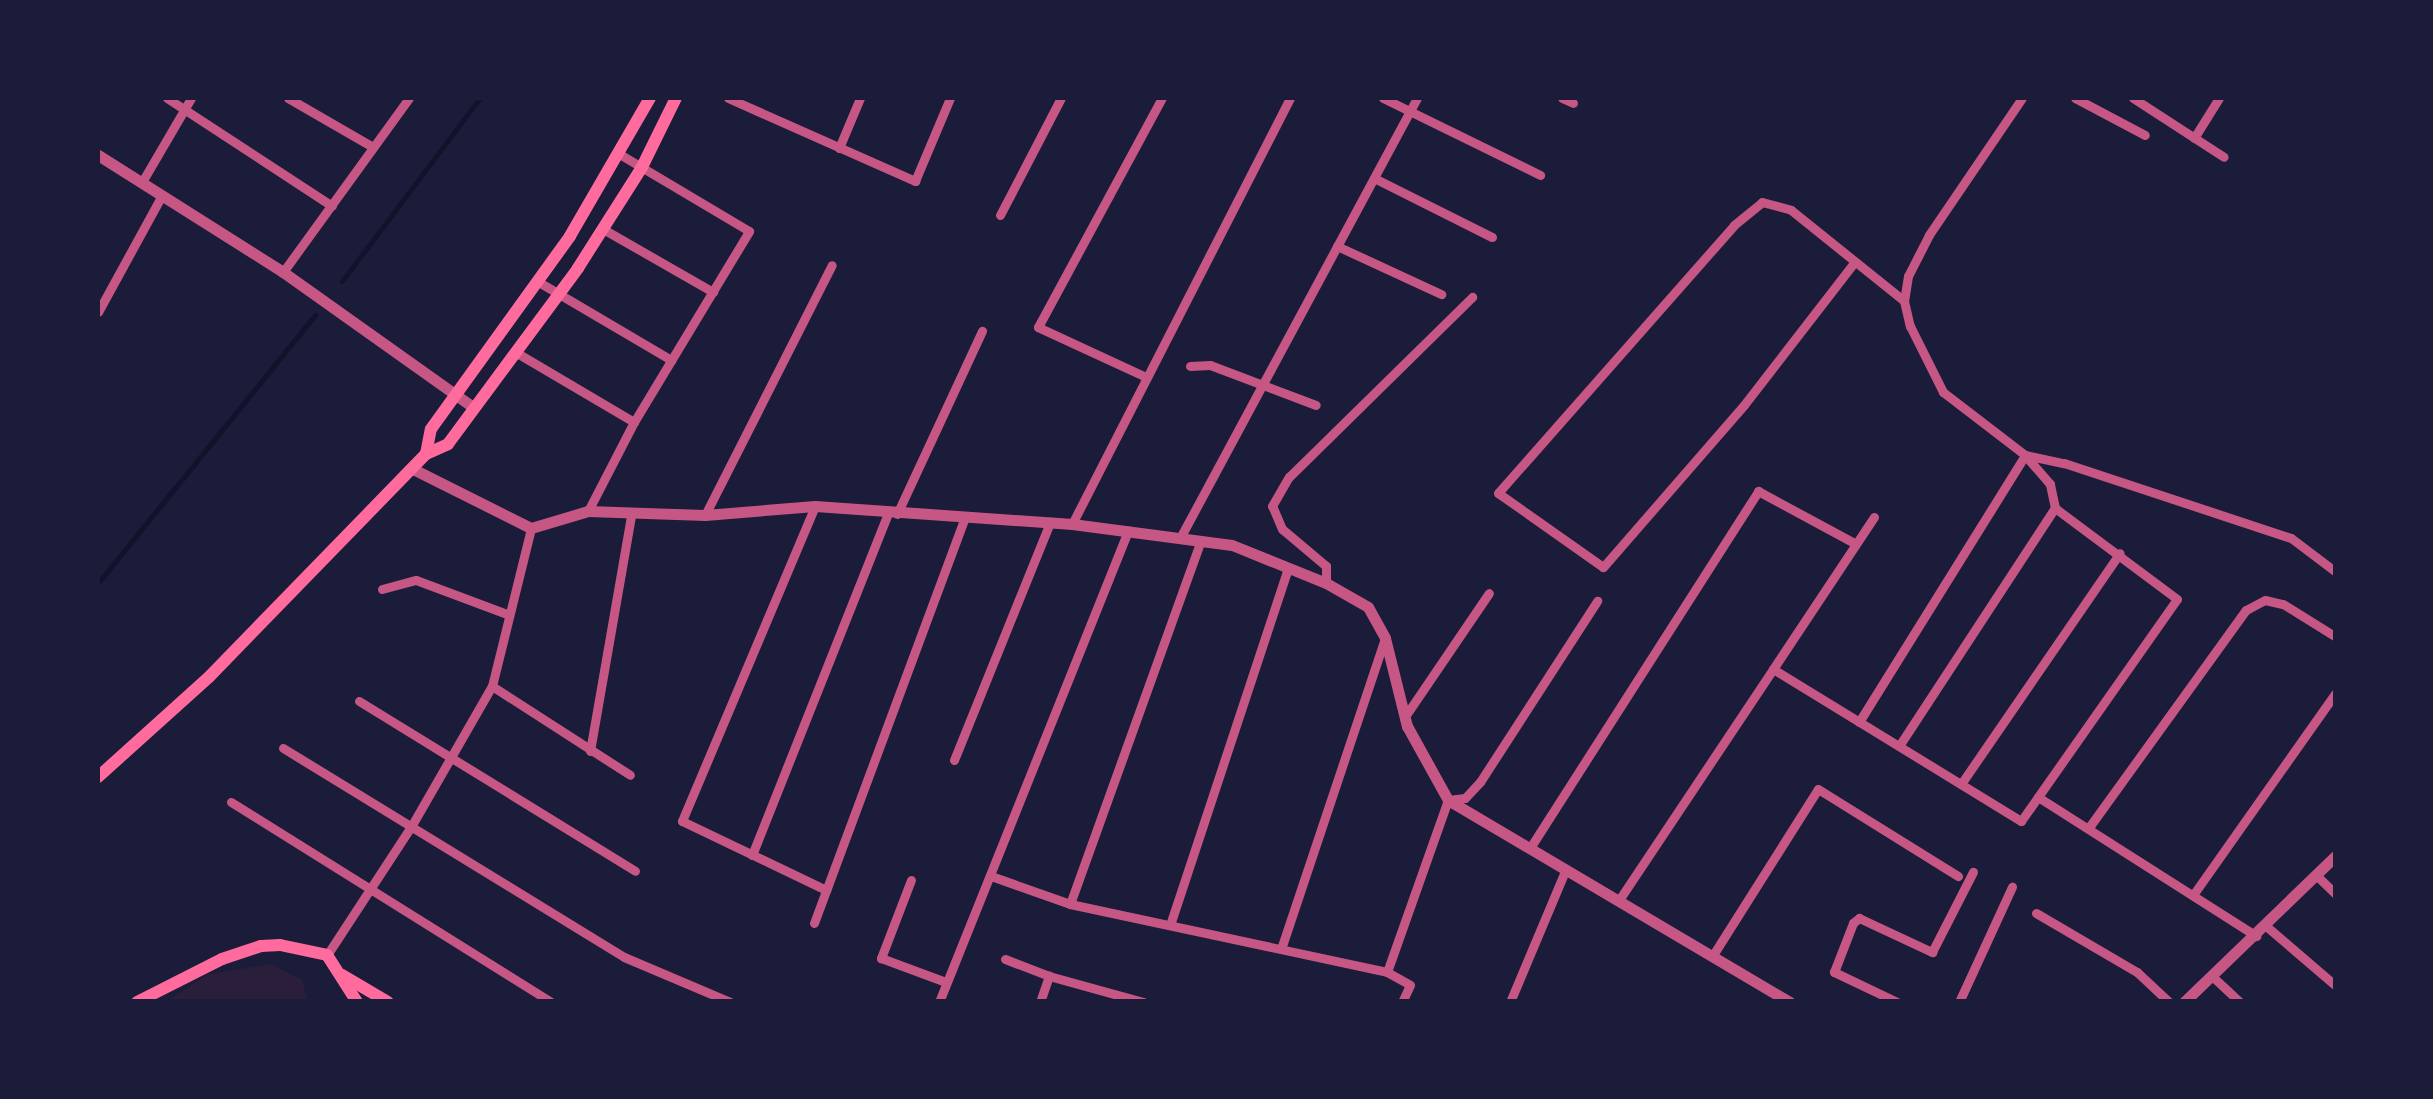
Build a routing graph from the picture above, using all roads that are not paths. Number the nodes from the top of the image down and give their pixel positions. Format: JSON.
{"nodes":[{"id":1,"x":167,"y":98,"type":"edge"},
{"id":2,"x":191,"y":98,"type":"edge"},
{"id":3,"x":288,"y":98,"type":"edge"},
{"id":4,"x":408,"y":98,"type":"edge"},
{"id":5,"x":650,"y":98,"type":"edge"},
{"id":6,"x":676,"y":98,"type":"edge"},
{"id":7,"x":728,"y":98,"type":"edge"},
{"id":8,"x":860,"y":98,"type":"edge"},
{"id":9,"x":950,"y":98,"type":"edge"},
{"id":10,"x":1061,"y":98,"type":"edge"},
{"id":11,"x":1162,"y":98,"type":"edge"},
{"id":12,"x":1290,"y":98,"type":"edge"},
{"id":13,"x":1383,"y":98,"type":"edge"},
{"id":14,"x":1417,"y":98,"type":"edge"},
{"id":15,"x":1562,"y":98,"type":"edge"},
{"id":16,"x":2022,"y":98,"type":"edge"},
{"id":17,"x":2075,"y":98,"type":"edge"},
{"id":18,"x":2219,"y":98,"type":"edge"},
{"id":19,"x":2138,"y":99,"type":"edge"},
{"id":20,"x":753,"y":103,"type":"edge"},
{"id":21,"x":1573,"y":103,"type":"dead end"},
{"id":22,"x":185,"y":108,"type":"junction"},
{"id":23,"x":1410,"y":111,"type":"junction"},
{"id":24,"x":2144,"y":135,"type":"dead end"},
{"id":25,"x":2194,"y":138,"type":"junction"},
{"id":26,"x":374,"y":147,"type":"junction"},
{"id":27,"x":839,"y":148,"type":"junction"},
{"id":28,"x":621,"y":154,"type":"junction"},
{"id":29,"x":98,"y":155,"type":"edge"},
{"id":30,"x":2224,"y":157,"type":"dead end"},
{"id":31,"x":642,"y":167,"type":"junction"},
{"id":32,"x":1540,"y":175,"type":"dead end"},
{"id":33,"x":1374,"y":178,"type":"junction"},
{"id":34,"x":142,"y":182,"type":"junction"},
{"id":35,"x":162,"y":194,"type":"junction"},
{"id":36,"x":332,"y":206,"type":"junction"},
{"id":37,"x":1000,"y":215,"type":"dead end"},
{"id":38,"x":604,"y":230,"type":"junction"},
{"id":39,"x":1492,"y":236,"type":"dead end"},
{"id":40,"x":1337,"y":246,"type":"junction"},
{"id":41,"x":1854,"y":264,"type":"junction"},
{"id":42,"x":832,"y":265,"type":"dead end"},
{"id":43,"x":283,"y":272,"type":"junction"},
{"id":44,"x":538,"y":282,"type":"junction"},
{"id":45,"x":713,"y":292,"type":"junction"},
{"id":46,"x":1442,"y":294,"type":"dead end"},
{"id":47,"x":559,"y":296,"type":"junction"},
{"id":48,"x":1472,"y":298,"type":"dead end"},
{"id":49,"x":1904,"y":301,"type":"junction"},
{"id":50,"x":98,"y":312,"type":"edge"},
{"id":51,"x":982,"y":332,"type":"dead end"},
{"id":52,"x":518,"y":352,"type":"junction"},
{"id":53,"x":672,"y":360,"type":"junction"},
{"id":54,"x":1190,"y":366,"type":"dead end"},
{"id":55,"x":1146,"y":377,"type":"junction"},
{"id":56,"x":1263,"y":383,"type":"junction"},
{"id":57,"x":456,"y":395,"type":"junction"},
{"id":58,"x":473,"y":406,"type":"junction"},
{"id":59,"x":1316,"y":406,"type":"dead end"},
{"id":60,"x":634,"y":422,"type":"junction"},
{"id":61,"x":426,"y":454,"type":"junction"},
{"id":62,"x":2025,"y":455,"type":"junction"},
{"id":63,"x":411,"y":468,"type":"junction"},
{"id":64,"x":814,"y":506,"type":"junction"},
{"id":65,"x":2055,"y":508,"type":"junction"},
{"id":66,"x":588,"y":510,"type":"junction"},
{"id":67,"x":892,"y":514,"type":"junction"},
{"id":68,"x":631,"y":515,"type":"junction"},
{"id":69,"x":705,"y":515,"type":"junction"},
{"id":70,"x":1874,"y":517,"type":"dead end"},
{"id":71,"x":965,"y":518,"type":"junction"},
{"id":72,"x":1050,"y":522,"type":"junction"},
{"id":73,"x":1072,"y":524,"type":"junction"},
{"id":74,"x":531,"y":528,"type":"junction"},
{"id":75,"x":1128,"y":531,"type":"junction"},
{"id":76,"x":1180,"y":538,"type":"junction"},
{"id":77,"x":1201,"y":541,"type":"junction"},
{"id":78,"x":1856,"y":544,"type":"junction"},
{"id":79,"x":2120,"y":552,"type":"junction"},
{"id":80,"x":1288,"y":568,"type":"junction"},
{"id":81,"x":2336,"y":572,"type":"edge"},
{"id":82,"x":1326,"y":583,"type":"junction"},
{"id":83,"x":382,"y":589,"type":"dead end"},
{"id":84,"x":1489,"y":594,"type":"dead end"},
{"id":85,"x":1597,"y":601,"type":"dead end"},
{"id":86,"x":507,"y":614,"type":"junction"},
{"id":87,"x":2336,"y":637,"type":"edge"},
{"id":88,"x":1385,"y":638,"type":"junction"},
{"id":89,"x":1773,"y":669,"type":"junction"},
{"id":90,"x":492,"y":686,"type":"junction"},
{"id":91,"x":2336,"y":692,"type":"edge"},
{"id":92,"x":359,"y":701,"type":"dead end"},
{"id":93,"x":1404,"y":718,"type":"junction"},
{"id":94,"x":1859,"y":722,"type":"junction"},
{"id":95,"x":1898,"y":746,"type":"junction"},
{"id":96,"x":283,"y":748,"type":"dead end"},
{"id":97,"x":590,"y":751,"type":"junction"},
{"id":98,"x":451,"y":757,"type":"junction"},
{"id":99,"x":954,"y":760,"type":"dead end"},
{"id":100,"x":630,"y":774,"type":"dead end"},
{"id":101,"x":98,"y":777,"type":"edge"},
{"id":102,"x":1961,"y":784,"type":"junction"},
{"id":103,"x":2038,"y":796,"type":"junction"},
{"id":104,"x":1448,"y":800,"type":"junction"},
{"id":105,"x":230,"y":802,"type":"dead end"},
{"id":106,"x":412,"y":826,"type":"junction"},
{"id":107,"x":2090,"y":826,"type":"junction"},
{"id":108,"x":1530,"y":848,"type":"junction"},
{"id":109,"x":752,"y":855,"type":"junction"},
{"id":110,"x":2336,"y":855,"type":"edge"},
{"id":111,"x":1566,"y":869,"type":"junction"},
{"id":112,"x":634,"y":871,"type":"dead end"},
{"id":113,"x":1973,"y":872,"type":"dead end"},
{"id":114,"x":991,"y":876,"type":"junction"},
{"id":115,"x":1958,"y":876,"type":"dead end"},
{"id":116,"x":2316,"y":876,"type":"junction"},
{"id":117,"x":911,"y":880,"type":"dead end"},
{"id":118,"x":2012,"y":886,"type":"dead end"},
{"id":119,"x":371,"y":888,"type":"junction"},
{"id":120,"x":826,"y":890,"type":"junction"},
{"id":121,"x":2336,"y":894,"type":"edge"},
{"id":122,"x":2193,"y":895,"type":"junction"},
{"id":123,"x":1619,"y":900,"type":"junction"},
{"id":124,"x":1070,"y":904,"type":"junction"},
{"id":125,"x":2036,"y":913,"type":"dead end"},
{"id":126,"x":814,"y":923,"type":"dead end"},
{"id":127,"x":1170,"y":925,"type":"junction"},
{"id":128,"x":2266,"y":926,"type":"junction"},
{"id":129,"x":2256,"y":936,"type":"junction"},
{"id":130,"x":1282,"y":946,"type":"junction"},
{"id":131,"x":327,"y":955,"type":"junction"},
{"id":132,"x":1713,"y":955,"type":"junction"},
{"id":133,"x":1006,"y":959,"type":"dead end"},
{"id":134,"x":1386,"y":972,"type":"junction"},
{"id":135,"x":340,"y":974,"type":"junction"},
{"id":136,"x":1049,"y":976,"type":"junction"},
{"id":137,"x":2212,"y":977,"type":"junction"},
{"id":138,"x":946,"y":982,"type":"junction"},
{"id":139,"x":2336,"y":986,"type":"edge"},
{"id":140,"x":136,"y":1002,"type":"edge"},
{"id":141,"x":357,"y":1002,"type":"edge"},
{"id":142,"x":388,"y":1002,"type":"edge"},
{"id":143,"x":551,"y":1002,"type":"edge"},
{"id":144,"x":730,"y":1002,"type":"edge"},
{"id":145,"x":939,"y":1002,"type":"edge"},
{"id":146,"x":1040,"y":1002,"type":"edge"},
{"id":147,"x":1143,"y":1002,"type":"edge"},
{"id":148,"x":1402,"y":1002,"type":"edge"},
{"id":149,"x":1510,"y":1002,"type":"edge"},
{"id":150,"x":1790,"y":1002,"type":"edge"},
{"id":151,"x":1897,"y":1002,"type":"edge"},
{"id":152,"x":1960,"y":1002,"type":"edge"},
{"id":153,"x":2169,"y":1002,"type":"edge"},
{"id":154,"x":2184,"y":1002,"type":"edge"},
{"id":155,"x":2240,"y":1002,"type":"edge"}],
"edges":[{"from":1,"to":22,"type":"street"},
{"from":2,"to":22,"type":"street"},
{"from":3,"to":26,"type":"street"},
{"from":4,"to":26,"type":"street"},
{"from":5,"to":28,"type":"main road"},
{"from":6,"to":31,"type":"main road"},
{"from":7,"to":20,"type":"street"},
{"from":8,"to":27,"type":"street"},
{"from":9,"to":27,"type":"street"},
{"from":10,"to":37,"type":"street"},
{"from":11,"to":55,"type":"street"},
{"from":12,"to":55,"type":"street"},
{"from":13,"to":23,"type":"street"},
{"from":14,"to":23,"type":"street"},
{"from":15,"to":21,"type":"street"},
{"from":16,"to":49,"type":"street"},
{"from":17,"to":24,"type":"street"},
{"from":18,"to":25,"type":"street"},
{"from":19,"to":25,"type":"street"},
{"from":20,"to":27,"type":"street"},
{"from":22,"to":34,"type":"street"},
{"from":22,"to":36,"type":"street"},
{"from":23,"to":32,"type":"street"},
{"from":23,"to":33,"type":"street"},
{"from":25,"to":30,"type":"street"},
{"from":26,"to":36,"type":"street"},
{"from":28,"to":31,"type":"street"},
{"from":28,"to":44,"type":"main road"},
{"from":29,"to":34,"type":"street"},
{"from":31,"to":38,"type":"main road"},
{"from":31,"to":45,"type":"street"},
{"from":33,"to":39,"type":"street"},
{"from":33,"to":40,"type":"street"},
{"from":34,"to":35,"type":"street"},
{"from":35,"to":43,"type":"street"},
{"from":35,"to":50,"type":"street"},
{"from":36,"to":43,"type":"street"},
{"from":38,"to":45,"type":"street"},
{"from":38,"to":47,"type":"main road"},
{"from":40,"to":46,"type":"street"},
{"from":40,"to":56,"type":"street"},
{"from":41,"to":41,"type":"street"},
{"from":41,"to":49,"type":"street"},
{"from":42,"to":69,"type":"street"},
{"from":43,"to":57,"type":"street"},
{"from":44,"to":47,"type":"street"},
{"from":44,"to":57,"type":"main road"},
{"from":45,"to":53,"type":"street"},
{"from":47,"to":52,"type":"main road"},
{"from":47,"to":53,"type":"street"},
{"from":48,"to":82,"type":"street"},
{"from":49,"to":62,"type":"street"},
{"from":51,"to":67,"type":"street"},
{"from":52,"to":58,"type":"main road"},
{"from":52,"to":60,"type":"street"},
{"from":53,"to":60,"type":"street"},
{"from":54,"to":56,"type":"street"},
{"from":55,"to":73,"type":"street"},
{"from":56,"to":59,"type":"street"},
{"from":56,"to":76,"type":"street"},
{"from":57,"to":58,"type":"street"},
{"from":57,"to":61,"type":"main road"},
{"from":58,"to":61,"type":"main road"},
{"from":60,"to":66,"type":"street"},
{"from":61,"to":63,"type":"main road"},
{"from":62,"to":65,"type":"street"},
{"from":62,"to":81,"type":"street"},
{"from":62,"to":94,"type":"street"},
{"from":63,"to":74,"type":"street"},
{"from":63,"to":101,"type":"main road"},
{"from":64,"to":67,"type":"street"},
{"from":64,"to":69,"type":"street"},
{"from":64,"to":109,"type":"street"},
{"from":65,"to":79,"type":"street"},
{"from":65,"to":95,"type":"street"},
{"from":66,"to":68,"type":"street"},
{"from":66,"to":74,"type":"street"},
{"from":67,"to":71,"type":"street"},
{"from":67,"to":109,"type":"street"},
{"from":68,"to":69,"type":"street"},
{"from":68,"to":97,"type":"street"},
{"from":70,"to":78,"type":"street"},
{"from":71,"to":72,"type":"street"},
{"from":71,"to":120,"type":"street"},
{"from":72,"to":73,"type":"street"},
{"from":72,"to":99,"type":"street"},
{"from":73,"to":75,"type":"street"},
{"from":74,"to":86,"type":"street"},
{"from":75,"to":76,"type":"street"},
{"from":75,"to":114,"type":"street"},
{"from":76,"to":77,"type":"street"},
{"from":77,"to":80,"type":"street"},
{"from":77,"to":124,"type":"street"},
{"from":78,"to":89,"type":"street"},
{"from":78,"to":108,"type":"street"},
{"from":79,"to":102,"type":"street"},
{"from":79,"to":103,"type":"street"},
{"from":80,"to":82,"type":"street"},
{"from":80,"to":127,"type":"street"},
{"from":82,"to":88,"type":"street"},
{"from":83,"to":86,"type":"street"},
{"from":84,"to":93,"type":"street"},
{"from":85,"to":104,"type":"street"},
{"from":86,"to":90,"type":"street"},
{"from":87,"to":107,"type":"street"},
{"from":88,"to":93,"type":"street"},
{"from":88,"to":130,"type":"street"},
{"from":89,"to":94,"type":"street"},
{"from":89,"to":123,"type":"street"},
{"from":90,"to":97,"type":"street"},
{"from":90,"to":98,"type":"street"},
{"from":91,"to":122,"type":"street"},
{"from":92,"to":98,"type":"street"},
{"from":93,"to":104,"type":"street"},
{"from":94,"to":95,"type":"street"},
{"from":95,"to":102,"type":"street"},
{"from":96,"to":106,"type":"street"},
{"from":97,"to":100,"type":"street"},
{"from":98,"to":106,"type":"street"},
{"from":98,"to":112,"type":"street"},
{"from":102,"to":103,"type":"street"},
{"from":103,"to":107,"type":"street"},
{"from":104,"to":108,"type":"street"},
{"from":104,"to":134,"type":"street"},
{"from":105,"to":119,"type":"street"},
{"from":106,"to":119,"type":"street"},
{"from":106,"to":144,"type":"street"},
{"from":107,"to":122,"type":"street"},
{"from":108,"to":111,"type":"street"},
{"from":109,"to":120,"type":"street"},
{"from":110,"to":116,"type":"street"},
{"from":111,"to":123,"type":"street"},
{"from":111,"to":149,"type":"street"},
{"from":113,"to":151,"type":"street"},
{"from":114,"to":124,"type":"street"},
{"from":114,"to":138,"type":"street"},
{"from":115,"to":132,"type":"street"},
{"from":116,"to":121,"type":"street"},
{"from":116,"to":128,"type":"street"},
{"from":117,"to":138,"type":"street"},
{"from":118,"to":152,"type":"street"},
{"from":119,"to":131,"type":"street"},
{"from":119,"to":143,"type":"street"},
{"from":120,"to":126,"type":"street"},
{"from":122,"to":129,"type":"street"},
{"from":123,"to":132,"type":"street"},
{"from":124,"to":127,"type":"street"},
{"from":125,"to":153,"type":"street"},
{"from":127,"to":130,"type":"street"},
{"from":128,"to":129,"type":"street"},
{"from":128,"to":139,"type":"street"},
{"from":129,"to":137,"type":"street"},
{"from":130,"to":134,"type":"street"},
{"from":131,"to":135,"type":"main road"},
{"from":131,"to":140,"type":"main road"},
{"from":132,"to":150,"type":"street"},
{"from":133,"to":136,"type":"street"},
{"from":134,"to":148,"type":"street"},
{"from":135,"to":141,"type":"main road"},
{"from":135,"to":142,"type":"main road"},
{"from":136,"to":146,"type":"street"},
{"from":136,"to":147,"type":"street"},
{"from":137,"to":154,"type":"street"},
{"from":137,"to":155,"type":"street"},
{"from":138,"to":145,"type":"street"}]}
